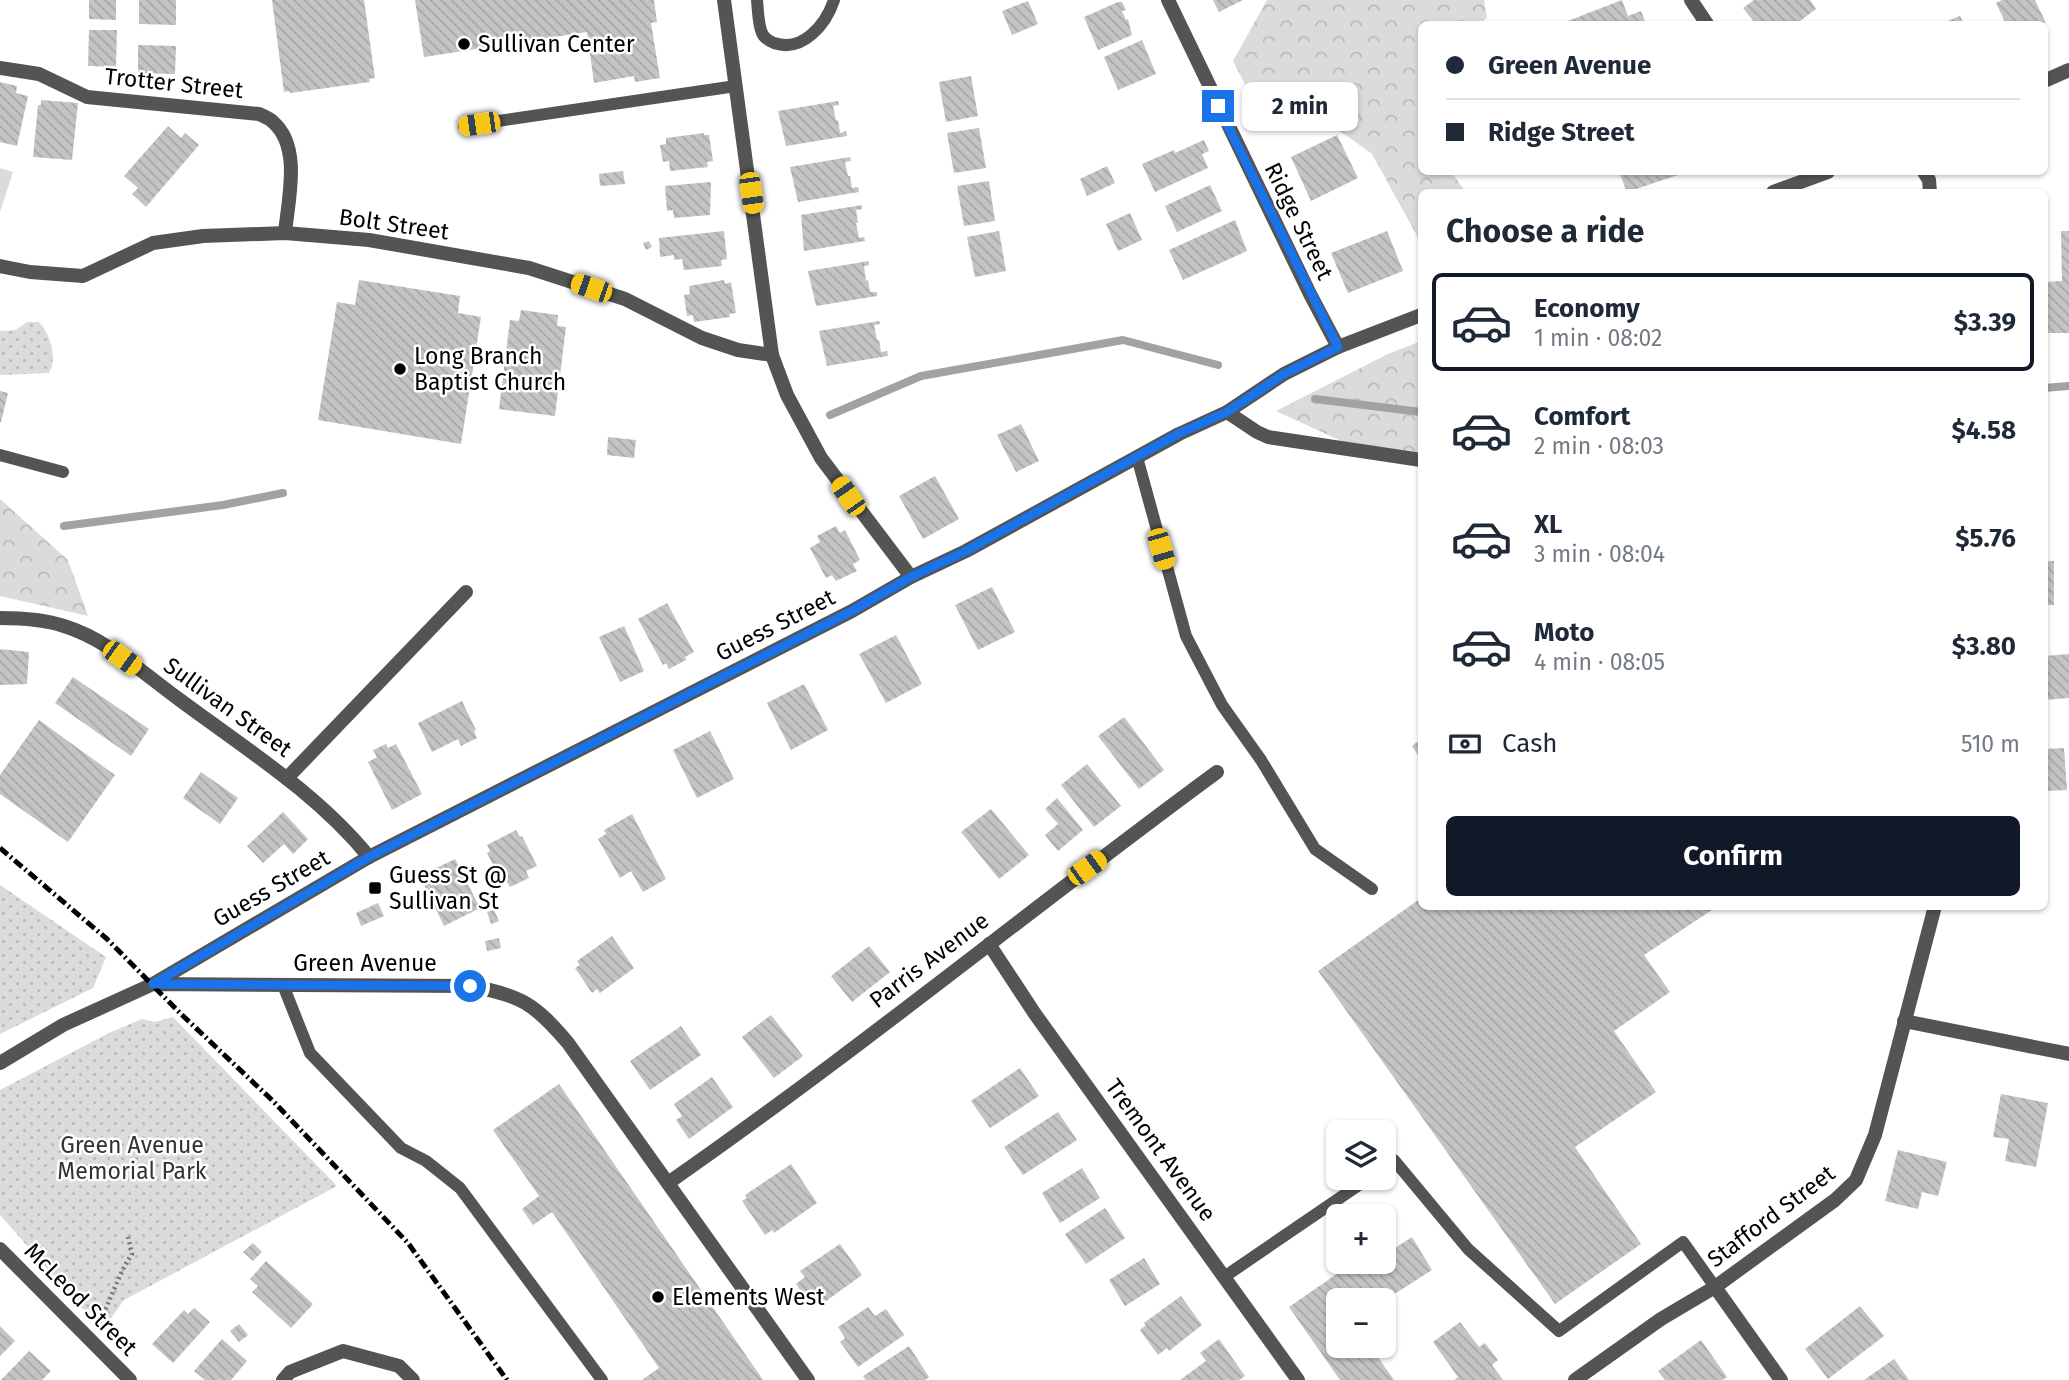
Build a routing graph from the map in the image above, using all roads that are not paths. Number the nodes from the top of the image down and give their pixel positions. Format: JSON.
{"nodes":[{"id":1,"x":724,"y":0,"type":"edge"},
{"id":2,"x":757,"y":0,"type":"edge"},
{"id":3,"x":834,"y":0,"type":"edge"},
{"id":4,"x":1168,"y":0,"type":"edge"},
{"id":5,"x":1691,"y":0,"type":"edge"},
{"id":6,"x":1705,"y":21,"type":"edge"},
{"id":7,"x":0,"y":68,"type":"edge"},
{"id":8,"x":2069,"y":70,"type":"edge"},
{"id":9,"x":2048,"y":78,"type":"edge"},
{"id":10,"x":736,"y":86,"type":"junction"},
{"id":11,"x":464,"y":126,"type":"dead end"},
{"id":12,"x":1810,"y":175,"type":"edge"},
{"id":13,"x":1780,"y":189,"type":"edge"},
{"id":14,"x":285,"y":233,"type":"junction"},
{"id":15,"x":0,"y":266,"type":"edge"},
{"id":16,"x":1418,"y":316,"type":"edge"},
{"id":17,"x":1338,"y":347,"type":"junction"},
{"id":18,"x":772,"y":355,"type":"junction"},
{"id":19,"x":1227,"y":412,"type":"junction"},
{"id":20,"x":0,"y":455,"type":"edge"},
{"id":21,"x":1136,"y":457,"type":"junction"},
{"id":22,"x":1418,"y":460,"type":"edge"},
{"id":23,"x":63,"y":472,"type":"dead end"},
{"id":24,"x":911,"y":577,"type":"junction"},
{"id":25,"x":466,"y":592,"type":"dead end"},
{"id":26,"x":0,"y":618,"type":"edge"},
{"id":27,"x":1217,"y":772,"type":"dead end"},
{"id":28,"x":286,"y":778,"type":"junction"},
{"id":29,"x":369,"y":857,"type":"junction"},
{"id":30,"x":1372,"y":889,"type":"dead end"},
{"id":31,"x":1934,"y":910,"type":"edge"},
{"id":32,"x":989,"y":944,"type":"junction"},
{"id":33,"x":153,"y":984,"type":"junction"},
{"id":34,"x":283,"y":985,"type":"junction"},
{"id":35,"x":1904,"y":1021,"type":"junction"},
{"id":36,"x":2069,"y":1054,"type":"edge"},
{"id":37,"x":0,"y":1063,"type":"edge"},
{"id":38,"x":1396,"y":1162,"type":"edge"},
{"id":39,"x":667,"y":1183,"type":"junction"},
{"id":40,"x":1351,"y":1190,"type":"edge"},
{"id":41,"x":0,"y":1249,"type":"edge"},
{"id":42,"x":1224,"y":1277,"type":"junction"},
{"id":43,"x":1715,"y":1287,"type":"junction"},
{"id":44,"x":130,"y":1380,"type":"edge"},
{"id":45,"x":283,"y":1380,"type":"edge"},
{"id":46,"x":413,"y":1380,"type":"edge"},
{"id":47,"x":602,"y":1380,"type":"edge"},
{"id":48,"x":808,"y":1380,"type":"edge"},
{"id":49,"x":1298,"y":1380,"type":"edge"},
{"id":50,"x":1576,"y":1380,"type":"edge"},
{"id":51,"x":1781,"y":1380,"type":"edge"}],
"edges":[{"from":1,"to":10,"type":"street"},
{"from":2,"to":3,"type":"lane"},
{"from":4,"to":17,"type":"street","name":"Ridge Street"},
{"from":5,"to":6,"type":"street"},
{"from":7,"to":14,"type":"street","name":"Trotter Street"},
{"from":8,"to":9,"type":"street"},
{"from":10,"to":11,"type":"lane"},
{"from":10,"to":18,"type":"street"},
{"from":12,"to":13,"type":"street"},
{"from":14,"to":15,"type":"street","name":"Bolt Street"},
{"from":14,"to":18,"type":"street","name":"Bolt Street"},
{"from":16,"to":17,"type":"street","name":"Guess Street"},
{"from":17,"to":19,"type":"street","name":"Guess Street"},
{"from":18,"to":24,"type":"street"},
{"from":19,"to":21,"type":"street","name":"Guess Street"},
{"from":19,"to":22,"type":"street"},
{"from":20,"to":23,"type":"lane"},
{"from":21,"to":24,"type":"street","name":"Guess Street"},
{"from":21,"to":30,"type":"lane"},
{"from":24,"to":29,"type":"street","name":"Guess Street"},
{"from":25,"to":28,"type":"street"},
{"from":26,"to":28,"type":"street","name":"Sullivan Street"},
{"from":27,"to":32,"type":"street","name":"Parris Avenue"},
{"from":28,"to":29,"type":"street","name":"Sullivan Street"},
{"from":29,"to":33,"type":"street","name":"Guess Street"},
{"from":31,"to":35,"type":"street","name":"Stafford Street"},
{"from":32,"to":39,"type":"street","name":"Parris Avenue"},
{"from":32,"to":42,"type":"street","name":"Tremont Avenue"},
{"from":33,"to":34,"type":"street","name":"Green Avenue"},
{"from":33,"to":37,"type":"street","name":"Green Avenue"},
{"from":34,"to":39,"type":"street","name":"Green Avenue"},
{"from":34,"to":47,"type":"lane"},
{"from":35,"to":36,"type":"street"},
{"from":35,"to":43,"type":"street","name":"Stafford Street"},
{"from":38,"to":43,"type":"lane"},
{"from":39,"to":48,"type":"street","name":"Green Avenue"},
{"from":40,"to":42,"type":"lane"},
{"from":41,"to":44,"type":"street","name":"McLeod Street"},
{"from":42,"to":49,"type":"street","name":"Tremont Avenue"},
{"from":43,"to":50,"type":"street","name":"Stafford Street"},
{"from":43,"to":51,"type":"street"},
{"from":45,"to":46,"type":"street"}]}
